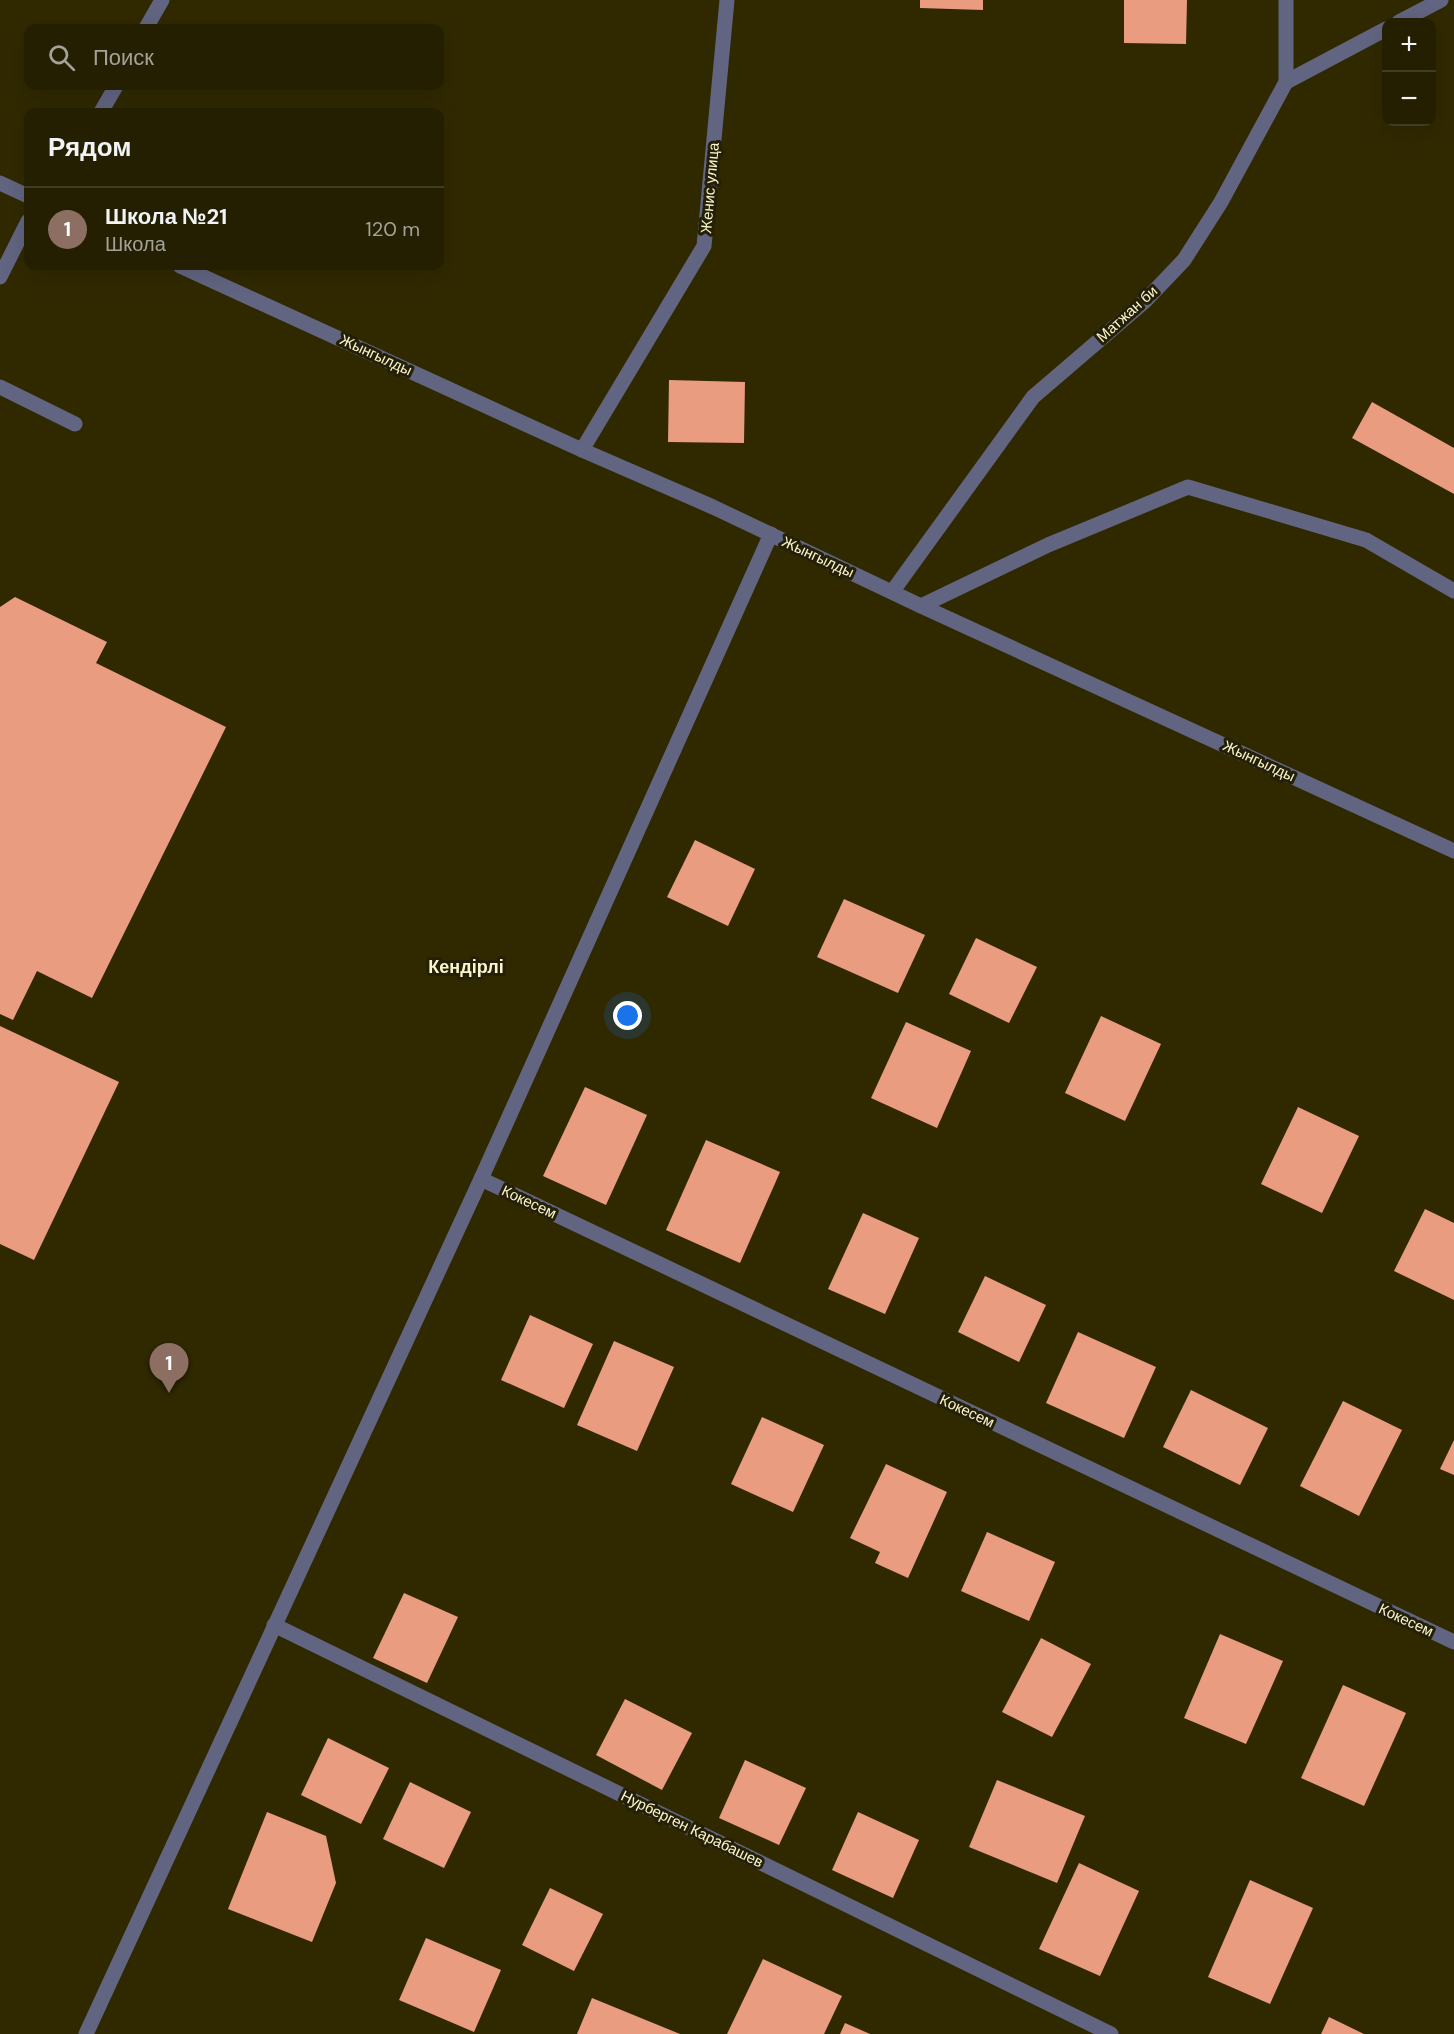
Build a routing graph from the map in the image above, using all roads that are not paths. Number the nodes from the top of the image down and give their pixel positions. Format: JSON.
{"nodes":[{"id":1,"x":162,"y":0,"type":"edge"},
{"id":2,"x":728,"y":0,"type":"edge"},
{"id":3,"x":1286,"y":0,"type":"edge"},
{"id":4,"x":1441,"y":0,"type":"edge"},
{"id":5,"x":1407,"y":18,"type":"edge"},
{"id":6,"x":148,"y":24,"type":"edge"},
{"id":7,"x":1382,"y":31,"type":"edge"},
{"id":8,"x":1286,"y":82,"type":"junction"},
{"id":9,"x":114,"y":90,"type":"edge"},
{"id":10,"x":103,"y":108,"type":"edge"},
{"id":11,"x":0,"y":183,"type":"edge"},
{"id":12,"x":24,"y":194,"type":"edge"},
{"id":13,"x":24,"y":228,"type":"edge"},
{"id":14,"x":189,"y":270,"type":"edge"},
{"id":15,"x":0,"y":277,"type":"edge"},
{"id":16,"x":0,"y":387,"type":"edge"},
{"id":17,"x":75,"y":424,"type":"dead end"},
{"id":18,"x":582,"y":450,"type":"junction"},
{"id":19,"x":771,"y":534,"type":"junction"},
{"id":20,"x":1454,"y":591,"type":"edge"},
{"id":21,"x":892,"y":592,"type":"junction"},
{"id":22,"x":921,"y":606,"type":"junction"},
{"id":23,"x":1454,"y":851,"type":"edge"},
{"id":24,"x":481,"y":1179,"type":"junction"},
{"id":25,"x":274,"y":1625,"type":"junction"},
{"id":26,"x":1454,"y":1642,"type":"edge"},
{"id":27,"x":86,"y":2034,"type":"edge"},
{"id":28,"x":1111,"y":2034,"type":"edge"}],
"edges":[{"from":1,"to":6,"type":"street"},
{"from":2,"to":18,"type":"street","name":"Женис улица"},
{"from":3,"to":8,"type":"street","name":"Матжан би"},
{"from":4,"to":5,"type":"street"},
{"from":7,"to":8,"type":"street"},
{"from":8,"to":21,"type":"street","name":"Матжан би"},
{"from":9,"to":10,"type":"street"},
{"from":11,"to":12,"type":"street"},
{"from":13,"to":15,"type":"street"},
{"from":14,"to":18,"type":"street","name":"Жынгылды"},
{"from":16,"to":17,"type":"street"},
{"from":18,"to":19,"type":"street","name":"Жынгылды"},
{"from":19,"to":21,"type":"street","name":"Жынгылды"},
{"from":19,"to":24,"type":"street"},
{"from":20,"to":22,"type":"street"},
{"from":21,"to":22,"type":"street","name":"Жынгылды"},
{"from":22,"to":23,"type":"street","name":"Жынгылды"},
{"from":24,"to":25,"type":"street"},
{"from":24,"to":26,"type":"street","name":"Кокесем"},
{"from":25,"to":27,"type":"street"},
{"from":25,"to":28,"type":"street","name":"Нурберген Карабашев"}]}
